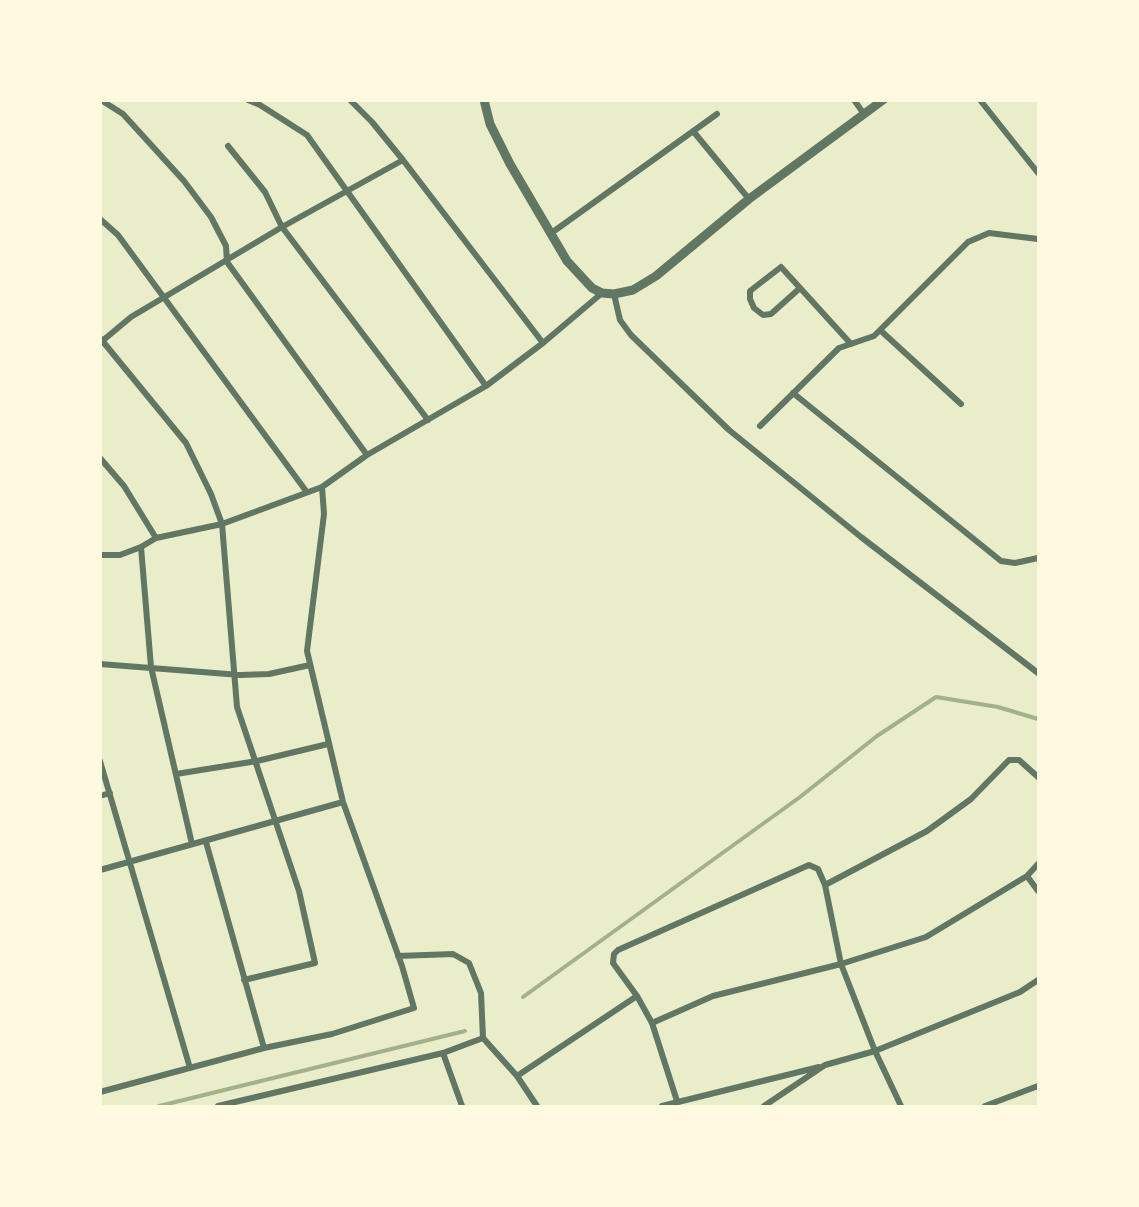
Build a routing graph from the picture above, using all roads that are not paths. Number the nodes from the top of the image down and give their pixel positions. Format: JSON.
{"nodes":[{"id":1,"x":101,"y":100,"type":"edge"},
{"id":2,"x":248,"y":100,"type":"edge"},
{"id":3,"x":350,"y":100,"type":"edge"},
{"id":4,"x":484,"y":100,"type":"edge"},
{"id":5,"x":854,"y":100,"type":"edge"},
{"id":6,"x":883,"y":100,"type":"edge"},
{"id":7,"x":980,"y":100,"type":"edge"},
{"id":8,"x":717,"y":114,"type":"dead end"},
{"id":9,"x":864,"y":114,"type":"junction"},
{"id":10,"x":693,"y":131,"type":"junction"},
{"id":11,"x":228,"y":146,"type":"dead end"},
{"id":12,"x":403,"y":160,"type":"junction"},
{"id":13,"x":1038,"y":173,"type":"edge"},
{"id":14,"x":347,"y":192,"type":"junction"},
{"id":15,"x":749,"y":199,"type":"junction"},
{"id":16,"x":100,"y":219,"type":"edge"},
{"id":17,"x":282,"y":227,"type":"junction"},
{"id":18,"x":550,"y":234,"type":"junction"},
{"id":19,"x":1038,"y":239,"type":"edge"},
{"id":20,"x":227,"y":262,"type":"junction"},
{"id":21,"x":800,"y":288,"type":"junction"},
{"id":22,"x":602,"y":293,"type":"junction"},
{"id":23,"x":614,"y":294,"type":"junction"},
{"id":24,"x":164,"y":299,"type":"junction"},
{"id":25,"x":880,"y":330,"type":"junction"},
{"id":26,"x":101,"y":340,"type":"edge"},
{"id":27,"x":543,"y":343,"type":"junction"},
{"id":28,"x":851,"y":344,"type":"junction"},
{"id":29,"x":486,"y":386,"type":"junction"},
{"id":30,"x":793,"y":393,"type":"junction"},
{"id":31,"x":961,"y":404,"type":"dead end"},
{"id":32,"x":428,"y":420,"type":"junction"},
{"id":33,"x":760,"y":426,"type":"dead end"},
{"id":34,"x":367,"y":455,"type":"junction"},
{"id":35,"x":100,"y":458,"type":"edge"},
{"id":36,"x":322,"y":487,"type":"junction"},
{"id":37,"x":306,"y":491,"type":"junction"},
{"id":38,"x":222,"y":524,"type":"junction"},
{"id":39,"x":156,"y":538,"type":"junction"},
{"id":40,"x":141,"y":547,"type":"junction"},
{"id":41,"x":100,"y":555,"type":"edge"},
{"id":42,"x":1038,"y":558,"type":"edge"},
{"id":43,"x":100,"y":664,"type":"edge"},
{"id":44,"x":310,"y":665,"type":"junction"},
{"id":45,"x":151,"y":667,"type":"junction"},
{"id":46,"x":1038,"y":673,"type":"edge"},
{"id":47,"x":232,"y":674,"type":"junction"},
{"id":48,"x":328,"y":744,"type":"junction"},
{"id":49,"x":100,"y":761,"type":"edge"},
{"id":50,"x":257,"y":761,"type":"junction"},
{"id":51,"x":176,"y":774,"type":"junction"},
{"id":52,"x":1038,"y":777,"type":"edge"},
{"id":53,"x":110,"y":793,"type":"junction"},
{"id":54,"x":100,"y":796,"type":"edge"},
{"id":55,"x":343,"y":802,"type":"junction"},
{"id":56,"x":276,"y":822,"type":"junction"},
{"id":57,"x":206,"y":842,"type":"junction"},
{"id":58,"x":192,"y":844,"type":"junction"},
{"id":59,"x":130,"y":863,"type":"junction"},
{"id":60,"x":1038,"y":864,"type":"edge"},
{"id":61,"x":100,"y":870,"type":"edge"},
{"id":62,"x":1027,"y":876,"type":"junction"},
{"id":63,"x":825,"y":885,"type":"junction"},
{"id":64,"x":1038,"y":891,"type":"edge"},
{"id":65,"x":398,"y":956,"type":"junction"},
{"id":66,"x":841,"y":964,"type":"junction"},
{"id":67,"x":244,"y":980,"type":"junction"},
{"id":68,"x":1038,"y":980,"type":"edge"},
{"id":69,"x":637,"y":996,"type":"junction"},
{"id":70,"x":652,"y":1023,"type":"junction"},
{"id":71,"x":483,"y":1038,"type":"junction"},
{"id":72,"x":264,"y":1048,"type":"junction"},
{"id":73,"x":875,"y":1050,"type":"junction"},
{"id":74,"x":443,"y":1053,"type":"junction"},
{"id":75,"x":825,"y":1065,"type":"junction"},
{"id":76,"x":190,"y":1068,"type":"junction"},
{"id":77,"x":517,"y":1076,"type":"junction"},
{"id":78,"x":1038,"y":1086,"type":"edge"},
{"id":79,"x":100,"y":1092,"type":"edge"},
{"id":80,"x":677,"y":1101,"type":"junction"},
{"id":81,"x":218,"y":1107,"type":"edge"},
{"id":82,"x":462,"y":1107,"type":"edge"},
{"id":83,"x":537,"y":1107,"type":"edge"},
{"id":84,"x":662,"y":1107,"type":"edge"},
{"id":85,"x":764,"y":1107,"type":"edge"},
{"id":86,"x":901,"y":1107,"type":"edge"},
{"id":87,"x":985,"y":1107,"type":"edge"}],
"edges":[{"from":1,"to":20,"type":"street"},
{"from":2,"to":14,"type":"street"},
{"from":3,"to":12,"type":"street"},
{"from":4,"to":18,"type":"street"},
{"from":5,"to":9,"type":"street"},
{"from":6,"to":9,"type":"street"},
{"from":7,"to":13,"type":"street"},
{"from":8,"to":10,"type":"street"},
{"from":9,"to":15,"type":"street"},
{"from":10,"to":15,"type":"street"},
{"from":10,"to":18,"type":"street"},
{"from":11,"to":17,"type":"street"},
{"from":12,"to":14,"type":"street"},
{"from":12,"to":27,"type":"street"},
{"from":14,"to":17,"type":"street"},
{"from":14,"to":29,"type":"street"},
{"from":15,"to":23,"type":"street"},
{"from":16,"to":24,"type":"street"},
{"from":17,"to":20,"type":"street"},
{"from":17,"to":32,"type":"street"},
{"from":18,"to":22,"type":"street"},
{"from":19,"to":25,"type":"street"},
{"from":20,"to":24,"type":"street"},
{"from":20,"to":34,"type":"street"},
{"from":21,"to":21,"type":"street"},
{"from":21,"to":28,"type":"street"},
{"from":22,"to":23,"type":"street"},
{"from":22,"to":27,"type":"street"},
{"from":23,"to":46,"type":"street"},
{"from":24,"to":26,"type":"street"},
{"from":24,"to":37,"type":"street"},
{"from":25,"to":28,"type":"street"},
{"from":25,"to":31,"type":"street"},
{"from":26,"to":38,"type":"street"},
{"from":27,"to":29,"type":"street"},
{"from":28,"to":30,"type":"street"},
{"from":29,"to":32,"type":"street"},
{"from":30,"to":33,"type":"street"},
{"from":30,"to":42,"type":"street"},
{"from":32,"to":34,"type":"street"},
{"from":34,"to":36,"type":"street"},
{"from":35,"to":39,"type":"street"},
{"from":36,"to":37,"type":"street"},
{"from":36,"to":44,"type":"street"},
{"from":37,"to":38,"type":"street"},
{"from":38,"to":39,"type":"street"},
{"from":38,"to":47,"type":"street"},
{"from":39,"to":40,"type":"street"},
{"from":40,"to":41,"type":"street"},
{"from":40,"to":45,"type":"street"},
{"from":43,"to":45,"type":"street"},
{"from":44,"to":47,"type":"street"},
{"from":44,"to":48,"type":"street"},
{"from":45,"to":47,"type":"street"},
{"from":45,"to":51,"type":"street"},
{"from":47,"to":50,"type":"street"},
{"from":48,"to":50,"type":"street"},
{"from":48,"to":55,"type":"street"},
{"from":49,"to":53,"type":"street"},
{"from":50,"to":51,"type":"street"},
{"from":50,"to":56,"type":"street"},
{"from":51,"to":58,"type":"street"},
{"from":52,"to":63,"type":"street"},
{"from":53,"to":54,"type":"street"},
{"from":53,"to":59,"type":"street"},
{"from":55,"to":56,"type":"street"},
{"from":55,"to":65,"type":"street"},
{"from":56,"to":57,"type":"street"},
{"from":56,"to":67,"type":"street"},
{"from":57,"to":58,"type":"street"},
{"from":57,"to":67,"type":"street"},
{"from":58,"to":59,"type":"street"},
{"from":59,"to":61,"type":"street"},
{"from":59,"to":76,"type":"street"},
{"from":60,"to":62,"type":"street"},
{"from":62,"to":64,"type":"street"},
{"from":62,"to":66,"type":"street"},
{"from":63,"to":66,"type":"street"},
{"from":63,"to":69,"type":"street"},
{"from":65,"to":71,"type":"street"},
{"from":65,"to":72,"type":"street"},
{"from":66,"to":70,"type":"street"},
{"from":66,"to":73,"type":"street"},
{"from":67,"to":72,"type":"street"},
{"from":68,"to":73,"type":"street"},
{"from":69,"to":70,"type":"street"},
{"from":69,"to":77,"type":"street"},
{"from":70,"to":80,"type":"street"},
{"from":71,"to":74,"type":"street"},
{"from":71,"to":77,"type":"street"},
{"from":72,"to":76,"type":"street"},
{"from":73,"to":75,"type":"street"},
{"from":73,"to":86,"type":"street"},
{"from":74,"to":81,"type":"street"},
{"from":74,"to":82,"type":"street"},
{"from":75,"to":80,"type":"street"},
{"from":75,"to":85,"type":"street"},
{"from":76,"to":79,"type":"street"},
{"from":77,"to":83,"type":"street"},
{"from":78,"to":87,"type":"street"},
{"from":80,"to":84,"type":"street"}]}
